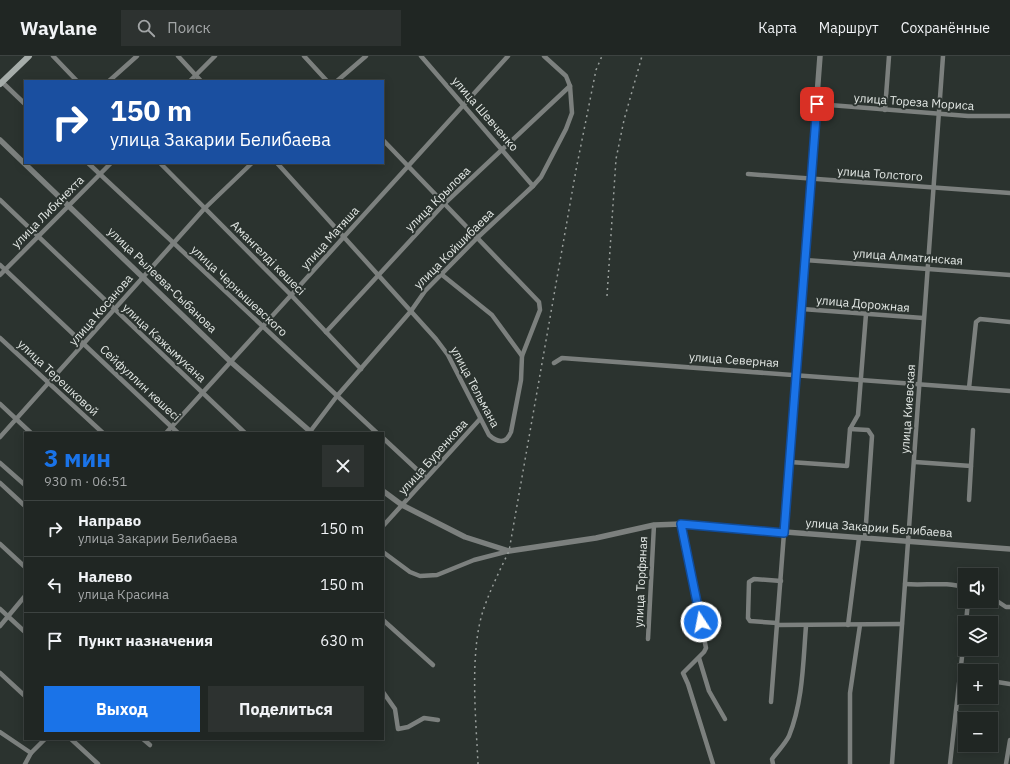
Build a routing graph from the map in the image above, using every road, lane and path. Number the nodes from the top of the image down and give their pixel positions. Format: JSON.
{"nodes":[{"id":1,"x":29,"y":56,"type":"edge"},
{"id":2,"x":53,"y":56,"type":"edge"},
{"id":3,"x":137,"y":56,"type":"edge"},
{"id":4,"x":178,"y":56,"type":"edge"},
{"id":5,"x":215,"y":56,"type":"edge"},
{"id":6,"x":304,"y":56,"type":"edge"},
{"id":7,"x":366,"y":56,"type":"edge"},
{"id":8,"x":421,"y":56,"type":"edge"},
{"id":9,"x":508,"y":56,"type":"edge"},
{"id":10,"x":544,"y":56,"type":"edge"},
{"id":11,"x":820,"y":56,"type":"edge"},
{"id":12,"x":889,"y":56,"type":"edge"},
{"id":13,"x":943,"y":56,"type":"edge"},
{"id":14,"x":196,"y":76,"type":"junction"},
{"id":15,"x":76,"y":80,"type":"edge"},
{"id":16,"x":110,"y":80,"type":"edge"},
{"id":17,"x":191,"y":80,"type":"edge"},
{"id":18,"x":200,"y":80,"type":"edge"},
{"id":19,"x":326,"y":80,"type":"edge"},
{"id":20,"x":338,"y":80,"type":"edge"},
{"id":21,"x":1,"y":83,"type":"edge"},
{"id":22,"x":570,"y":86,"type":"junction"},
{"id":23,"x":24,"y":103,"type":"edge"},
{"id":24,"x":817,"y":104,"type":"junction"},
{"id":25,"x":464,"y":105,"type":"junction"},
{"id":26,"x":885,"y":110,"type":"junction"},
{"id":27,"x":939,"y":114,"type":"junction"},
{"id":28,"x":1010,"y":116,"type":"edge"},
{"id":29,"x":0,"y":140,"type":"edge"},
{"id":30,"x":384,"y":141,"type":"edge"},
{"id":31,"x":502,"y":150,"type":"junction"},
{"id":32,"x":24,"y":163,"type":"edge"},
{"id":33,"x":25,"y":164,"type":"edge"},
{"id":34,"x":89,"y":164,"type":"edge"},
{"id":35,"x":109,"y":164,"type":"edge"},
{"id":36,"x":161,"y":164,"type":"edge"},
{"id":37,"x":251,"y":164,"type":"edge"},
{"id":38,"x":278,"y":164,"type":"edge"},
{"id":39,"x":408,"y":166,"type":"junction"},
{"id":40,"x":100,"y":174,"type":"junction"},
{"id":41,"x":748,"y":174,"type":"dead end"},
{"id":42,"x":811,"y":178,"type":"junction"},
{"id":43,"x":533,"y":186,"type":"junction"},
{"id":44,"x":933,"y":188,"type":"junction"},
{"id":45,"x":1010,"y":193,"type":"edge"},
{"id":46,"x":0,"y":200,"type":"edge"},
{"id":47,"x":444,"y":204,"type":"junction"},
{"id":48,"x":69,"y":206,"type":"junction"},
{"id":49,"x":204,"y":209,"type":"junction"},
{"id":50,"x":38,"y":236,"type":"junction"},
{"id":51,"x":343,"y":237,"type":"junction"},
{"id":52,"x":477,"y":238,"type":"junction"},
{"id":53,"x":174,"y":243,"type":"junction"},
{"id":54,"x":804,"y":260,"type":"junction"},
{"id":55,"x":0,"y":265,"type":"edge"},
{"id":56,"x":926,"y":269,"type":"junction"},
{"id":57,"x":5,"y":270,"type":"junction"},
{"id":58,"x":0,"y":274,"type":"edge"},
{"id":59,"x":441,"y":274,"type":"junction"},
{"id":60,"x":1010,"y":275,"type":"edge"},
{"id":61,"x":379,"y":276,"type":"junction"},
{"id":62,"x":144,"y":277,"type":"junction"},
{"id":63,"x":292,"y":296,"type":"junction"},
{"id":64,"x":802,"y":309,"type":"junction"},
{"id":65,"x":114,"y":310,"type":"junction"},
{"id":66,"x":411,"y":311,"type":"junction"},
{"id":67,"x":866,"y":314,"type":"junction"},
{"id":68,"x":923,"y":318,"type":"junction"},
{"id":69,"x":1010,"y":322,"type":"edge"},
{"id":70,"x":263,"y":327,"type":"junction"},
{"id":71,"x":326,"y":332,"type":"junction"},
{"id":72,"x":0,"y":338,"type":"edge"},
{"id":73,"x":84,"y":344,"type":"junction"},
{"id":74,"x":522,"y":356,"type":"junction"},
{"id":75,"x":231,"y":362,"type":"junction"},
{"id":76,"x":554,"y":363,"type":"dead end"},
{"id":77,"x":361,"y":369,"type":"junction"},
{"id":78,"x":796,"y":375,"type":"junction"},
{"id":79,"x":861,"y":380,"type":"junction"},
{"id":80,"x":49,"y":383,"type":"junction"},
{"id":81,"x":920,"y":385,"type":"junction"},
{"id":82,"x":969,"y":388,"type":"junction"},
{"id":83,"x":1010,"y":391,"type":"edge"},
{"id":84,"x":202,"y":392,"type":"junction"},
{"id":85,"x":337,"y":396,"type":"junction"},
{"id":86,"x":0,"y":404,"type":"edge"},
{"id":87,"x":480,"y":418,"type":"junction"},
{"id":88,"x":16,"y":419,"type":"junction"},
{"id":89,"x":172,"y":427,"type":"junction"},
{"id":90,"x":850,"y":429,"type":"junction"},
{"id":91,"x":974,"y":430,"type":"dead end"},
{"id":92,"x":30,"y":432,"type":"edge"},
{"id":93,"x":102,"y":432,"type":"edge"},
{"id":94,"x":167,"y":432,"type":"edge"},
{"id":95,"x":177,"y":432,"type":"edge"},
{"id":96,"x":244,"y":432,"type":"edge"},
{"id":97,"x":309,"y":432,"type":"edge"},
{"id":98,"x":311,"y":432,"type":"edge"},
{"id":99,"x":376,"y":432,"type":"edge"},
{"id":100,"x":0,"y":437,"type":"edge"},
{"id":101,"x":384,"y":439,"type":"edge"},
{"id":102,"x":0,"y":462,"type":"edge"},
{"id":103,"x":790,"y":462,"type":"junction"},
{"id":104,"x":915,"y":462,"type":"junction"},
{"id":105,"x":971,"y":466,"type":"junction"},
{"id":106,"x":426,"y":478,"type":"junction"},
{"id":107,"x":0,"y":483,"type":"edge"},
{"id":108,"x":24,"y":484,"type":"edge"},
{"id":109,"x":384,"y":492,"type":"edge"},
{"id":110,"x":969,"y":500,"type":"dead end"},
{"id":111,"x":24,"y":505,"type":"edge"},
{"id":112,"x":402,"y":505,"type":"junction"},
{"id":113,"x":681,"y":524,"type":"junction"},
{"id":114,"x":384,"y":525,"type":"edge"},
{"id":115,"x":654,"y":525,"type":"junction"},
{"id":116,"x":784,"y":533,"type":"junction"},
{"id":117,"x":862,"y":538,"type":"junction"},
{"id":118,"x":908,"y":541,"type":"junction"},
{"id":119,"x":0,"y":544,"type":"edge"},
{"id":120,"x":1010,"y":549,"type":"edge"},
{"id":121,"x":508,"y":551,"type":"junction"},
{"id":122,"x":384,"y":553,"type":"edge"},
{"id":123,"x":24,"y":566,"type":"edge"},
{"id":124,"x":781,"y":581,"type":"junction"},
{"id":125,"x":905,"y":584,"type":"junction"},
{"id":126,"x":958,"y":585,"type":"edge"},
{"id":127,"x":24,"y":597,"type":"edge"},
{"id":128,"x":998,"y":602,"type":"edge"},
{"id":129,"x":1010,"y":607,"type":"edge"},
{"id":130,"x":0,"y":609,"type":"edge"},
{"id":131,"x":8,"y":616,"type":"junction"},
{"id":132,"x":384,"y":621,"type":"edge"},
{"id":133,"x":777,"y":624,"type":"junction"},
{"id":134,"x":902,"y":624,"type":"junction"},
{"id":135,"x":848,"y":625,"type":"junction"},
{"id":136,"x":860,"y":625,"type":"junction"},
{"id":137,"x":0,"y":626,"type":"edge"},
{"id":138,"x":806,"y":626,"type":"junction"},
{"id":139,"x":24,"y":631,"type":"edge"},
{"id":140,"x":648,"y":639,"type":"dead end"},
{"id":141,"x":699,"y":658,"type":"junction"},
{"id":142,"x":433,"y":665,"type":"dead end"},
{"id":143,"x":0,"y":673,"type":"edge"},
{"id":144,"x":998,"y":682,"type":"edge"},
{"id":145,"x":1010,"y":684,"type":"edge"},
{"id":146,"x":384,"y":693,"type":"edge"},
{"id":147,"x":24,"y":695,"type":"edge"},
{"id":148,"x":771,"y":702,"type":"dead end"},
{"id":149,"x":958,"y":704,"type":"edge"},
{"id":150,"x":725,"y":719,"type":"dead end"},
{"id":151,"x":438,"y":720,"type":"dead end"},
{"id":152,"x":0,"y":732,"type":"edge"},
{"id":153,"x":44,"y":740,"type":"edge"},
{"id":154,"x":72,"y":740,"type":"edge"},
{"id":155,"x":144,"y":740,"type":"edge"},
{"id":156,"x":1010,"y":740,"type":"edge"},
{"id":157,"x":150,"y":745,"type":"dead end"},
{"id":158,"x":31,"y":753,"type":"junction"},
{"id":159,"x":25,"y":764,"type":"edge"},
{"id":160,"x":98,"y":764,"type":"edge"},
{"id":161,"x":713,"y":764,"type":"edge"},
{"id":162,"x":773,"y":764,"type":"edge"},
{"id":163,"x":850,"y":764,"type":"edge"},
{"id":164,"x":892,"y":764,"type":"edge"},
{"id":165,"x":950,"y":764,"type":"edge"},
{"id":166,"x":1006,"y":764,"type":"edge"}],
"edges":[{"from":1,"to":21,"type":"main road"},
{"from":2,"to":15,"type":"street"},
{"from":3,"to":16,"type":"street"},
{"from":4,"to":14,"type":"street"},
{"from":5,"to":14,"type":"street"},
{"from":6,"to":19,"type":"street"},
{"from":7,"to":20,"type":"street"},
{"from":8,"to":25,"type":"street","name":"улица Шевченко"},
{"from":9,"to":25,"type":"street","name":"улица Матяша"},
{"from":10,"to":22,"type":"street"},
{"from":11,"to":24,"type":"street"},
{"from":12,"to":26,"type":"street"},
{"from":13,"to":27,"type":"street","name":"улица Киевская"},
{"from":14,"to":17,"type":"street"},
{"from":14,"to":18,"type":"street"},
{"from":21,"to":23,"type":"street"},
{"from":22,"to":31,"type":"street","name":"улица Крылова"},
{"from":22,"to":43,"type":"street","name":"улица Койшибаева"},
{"from":24,"to":26,"type":"street","name":"улица Тореза Мориса"},
{"from":24,"to":42,"type":"street"},
{"from":25,"to":31,"type":"street","name":"улица Шевченко"},
{"from":25,"to":39,"type":"street","name":"улица Матяша"},
{"from":26,"to":27,"type":"street","name":"улица Тореза Мориса"},
{"from":27,"to":28,"type":"street","name":"улица Тореза Мориса"},
{"from":27,"to":44,"type":"street","name":"улица Киевская"},
{"from":29,"to":32,"type":"street","name":"улица Рылеева-Сыбанова"},
{"from":30,"to":39,"type":"street"},
{"from":31,"to":43,"type":"street","name":"улица Шевченко"},
{"from":31,"to":47,"type":"street","name":"улица Крылова"},
{"from":33,"to":48,"type":"street","name":"улица Рылеева-Сыбанова"},
{"from":34,"to":40,"type":"street","name":"улица Чернышевского"},
{"from":35,"to":40,"type":"street","name":"улица Либкнехта"},
{"from":36,"to":49,"type":"street","name":"Амангелді көшесі"},
{"from":37,"to":49,"type":"street","name":"улица Косанова"},
{"from":38,"to":51,"type":"street","name":"улица Тельмана"},
{"from":39,"to":47,"type":"street"},
{"from":39,"to":51,"type":"street","name":"улица Матяша"},
{"from":40,"to":48,"type":"street","name":"улица Либкнехта"},
{"from":40,"to":53,"type":"street","name":"улица Чернышевского"},
{"from":41,"to":42,"type":"street","name":"улица Толстого"},
{"from":42,"to":44,"type":"street","name":"улица Толстого"},
{"from":42,"to":54,"type":"street"},
{"from":43,"to":52,"type":"street","name":"улица Койшибаева"},
{"from":44,"to":45,"type":"street","name":"улица Толстого"},
{"from":44,"to":56,"type":"street","name":"улица Киевская"},
{"from":46,"to":50,"type":"street","name":"улица Кажымукана"},
{"from":47,"to":52,"type":"street"},
{"from":47,"to":61,"type":"street","name":"улица Крылова"},
{"from":48,"to":50,"type":"street","name":"улица Либкнехта"},
{"from":48,"to":62,"type":"street","name":"улица Рылеева-Сыбанова"},
{"from":49,"to":53,"type":"street","name":"улица Косанова"},
{"from":49,"to":63,"type":"street","name":"Амангелді көшесі"},
{"from":50,"to":57,"type":"street","name":"улица Либкнехта"},
{"from":50,"to":65,"type":"street","name":"улица Кажымукана"},
{"from":51,"to":61,"type":"street","name":"улица Тельмана"},
{"from":51,"to":63,"type":"street","name":"улица Матяша"},
{"from":52,"to":59,"type":"street","name":"улица Койшибаева"},
{"from":52,"to":74,"type":"street"},
{"from":53,"to":62,"type":"street","name":"улица Косанова"},
{"from":53,"to":70,"type":"street","name":"улица Чернышевского"},
{"from":54,"to":56,"type":"street","name":"улица Алматинская"},
{"from":54,"to":64,"type":"street"},
{"from":55,"to":57,"type":"street","name":"Сейфуллин көшесі"},
{"from":56,"to":60,"type":"street","name":"улица Алматинская"},
{"from":56,"to":68,"type":"street","name":"улица Киевская"},
{"from":57,"to":58,"type":"street","name":"улица Либкнехта"},
{"from":57,"to":73,"type":"street","name":"Сейфуллин көшесі"},
{"from":59,"to":66,"type":"street","name":"улица Койшибаева"},
{"from":59,"to":74,"type":"street"},
{"from":61,"to":66,"type":"street","name":"улица Тельмана"},
{"from":61,"to":71,"type":"street","name":"улица Крылова"},
{"from":62,"to":65,"type":"street","name":"улица Косанова"},
{"from":62,"to":75,"type":"street","name":"улица Рылеева-Сыбанова"},
{"from":63,"to":70,"type":"street","name":"улица Матяша"},
{"from":63,"to":71,"type":"street","name":"Амангелді көшесі"},
{"from":64,"to":67,"type":"street","name":"улица Дорожная"},
{"from":64,"to":78,"type":"street"},
{"from":65,"to":73,"type":"street","name":"улица Косанова"},
{"from":65,"to":84,"type":"street","name":"улица Кажымукана"},
{"from":66,"to":77,"type":"street","name":"улица Койшибаева"},
{"from":66,"to":87,"type":"street","name":"улица Тельмана"},
{"from":67,"to":68,"type":"street","name":"улица Дорожная"},
{"from":67,"to":79,"type":"street"},
{"from":68,"to":81,"type":"street","name":"улица Киевская"},
{"from":69,"to":82,"type":"street"},
{"from":70,"to":75,"type":"street","name":"улица Матяша"},
{"from":70,"to":85,"type":"street","name":"улица Чернышевского"},
{"from":71,"to":77,"type":"street","name":"Амангелді көшесі"},
{"from":72,"to":80,"type":"street","name":"улица Терешковой"},
{"from":73,"to":80,"type":"street","name":"улица Косанова"},
{"from":73,"to":89,"type":"street","name":"Сейфуллин көшесі"},
{"from":74,"to":87,"type":"street","name":"улица Тельмана"},
{"from":75,"to":84,"type":"street","name":"улица Матяша"},
{"from":75,"to":97,"type":"street","name":"улица Рылеева-Сыбанова"},
{"from":76,"to":78,"type":"street","name":"улица Северная"},
{"from":77,"to":85,"type":"street","name":"улица Койшибаева"},
{"from":78,"to":79,"type":"street","name":"улица Северная"},
{"from":78,"to":103,"type":"street"},
{"from":79,"to":81,"type":"street","name":"улица Северная"},
{"from":79,"to":90,"type":"street"},
{"from":80,"to":88,"type":"street","name":"улица Косанова"},
{"from":80,"to":93,"type":"street","name":"улица Терешковой"},
{"from":81,"to":82,"type":"street","name":"улица Северная"},
{"from":81,"to":104,"type":"street","name":"улица Киевская"},
{"from":82,"to":83,"type":"street","name":"улица Северная"},
{"from":84,"to":89,"type":"street","name":"улица Матяша"},
{"from":84,"to":96,"type":"street","name":"улица Кажымукана"},
{"from":85,"to":98,"type":"street","name":"улица Койшибаева"},
{"from":85,"to":99,"type":"street","name":"улица Чернышевского"},
{"from":86,"to":88,"type":"street"},
{"from":87,"to":106,"type":"street","name":"улица Буренкова"},
{"from":88,"to":92,"type":"street"},
{"from":88,"to":100,"type":"street","name":"улица Косанова"},
{"from":89,"to":94,"type":"street","name":"улица Матяша"},
{"from":89,"to":95,"type":"street","name":"Сейфуллин көшесі"},
{"from":90,"to":103,"type":"street"},
{"from":90,"to":117,"type":"street"},
{"from":91,"to":105,"type":"street"},
{"from":101,"to":106,"type":"street"},
{"from":102,"to":108,"type":"street"},
{"from":103,"to":116,"type":"street"},
{"from":104,"to":105,"type":"street"},
{"from":104,"to":118,"type":"street","name":"улица Киевская"},
{"from":105,"to":110,"type":"street"},
{"from":106,"to":112,"type":"street","name":"улица Буренкова"},
{"from":107,"to":111,"type":"street"},
{"from":109,"to":112,"type":"street"},
{"from":112,"to":114,"type":"street","name":"улица Буренкова"},
{"from":112,"to":121,"type":"street"},
{"from":113,"to":115,"type":"street","name":"улица Закарии Белибаева"},
{"from":113,"to":116,"type":"street","name":"улица Закарии Белибаева"},
{"from":113,"to":141,"type":"street"},
{"from":115,"to":121,"type":"street","name":"улица Закарии Белибаева"},
{"from":115,"to":140,"type":"street","name":"улица Торфяная"},
{"from":116,"to":117,"type":"street","name":"улица Закарии Белибаева"},
{"from":116,"to":124,"type":"street"},
{"from":117,"to":118,"type":"street","name":"улица Закарии Белибаева"},
{"from":117,"to":135,"type":"street"},
{"from":118,"to":120,"type":"street","name":"улица Закарии Белибаева"},
{"from":118,"to":125,"type":"street","name":"улица Киевская"},
{"from":119,"to":123,"type":"street"},
{"from":121,"to":122,"type":"street"},
{"from":124,"to":133,"type":"street"},
{"from":124,"to":133,"type":"street"},
{"from":125,"to":126,"type":"street"},
{"from":125,"to":134,"type":"street","name":"улица Киевская"},
{"from":127,"to":131,"type":"street"},
{"from":128,"to":129,"type":"street"},
{"from":130,"to":131,"type":"street"},
{"from":131,"to":137,"type":"street"},
{"from":131,"to":139,"type":"street"},
{"from":132,"to":142,"type":"street"},
{"from":133,"to":138,"type":"street"},
{"from":133,"to":148,"type":"street"},
{"from":134,"to":136,"type":"street"},
{"from":134,"to":164,"type":"street","name":"улица Киевская"},
{"from":135,"to":136,"type":"street"},
{"from":135,"to":138,"type":"street"},
{"from":136,"to":163,"type":"street"},
{"from":138,"to":162,"type":"street"},
{"from":141,"to":150,"type":"street"},
{"from":141,"to":161,"type":"street"},
{"from":143,"to":147,"type":"street"},
{"from":144,"to":145,"type":"street"},
{"from":146,"to":151,"type":"street"},
{"from":149,"to":165,"type":"street"},
{"from":152,"to":158,"type":"street"},
{"from":153,"to":158,"type":"street"},
{"from":154,"to":160,"type":"street"},
{"from":155,"to":157,"type":"street"},
{"from":156,"to":166,"type":"street"},
{"from":158,"to":159,"type":"street"}]}
